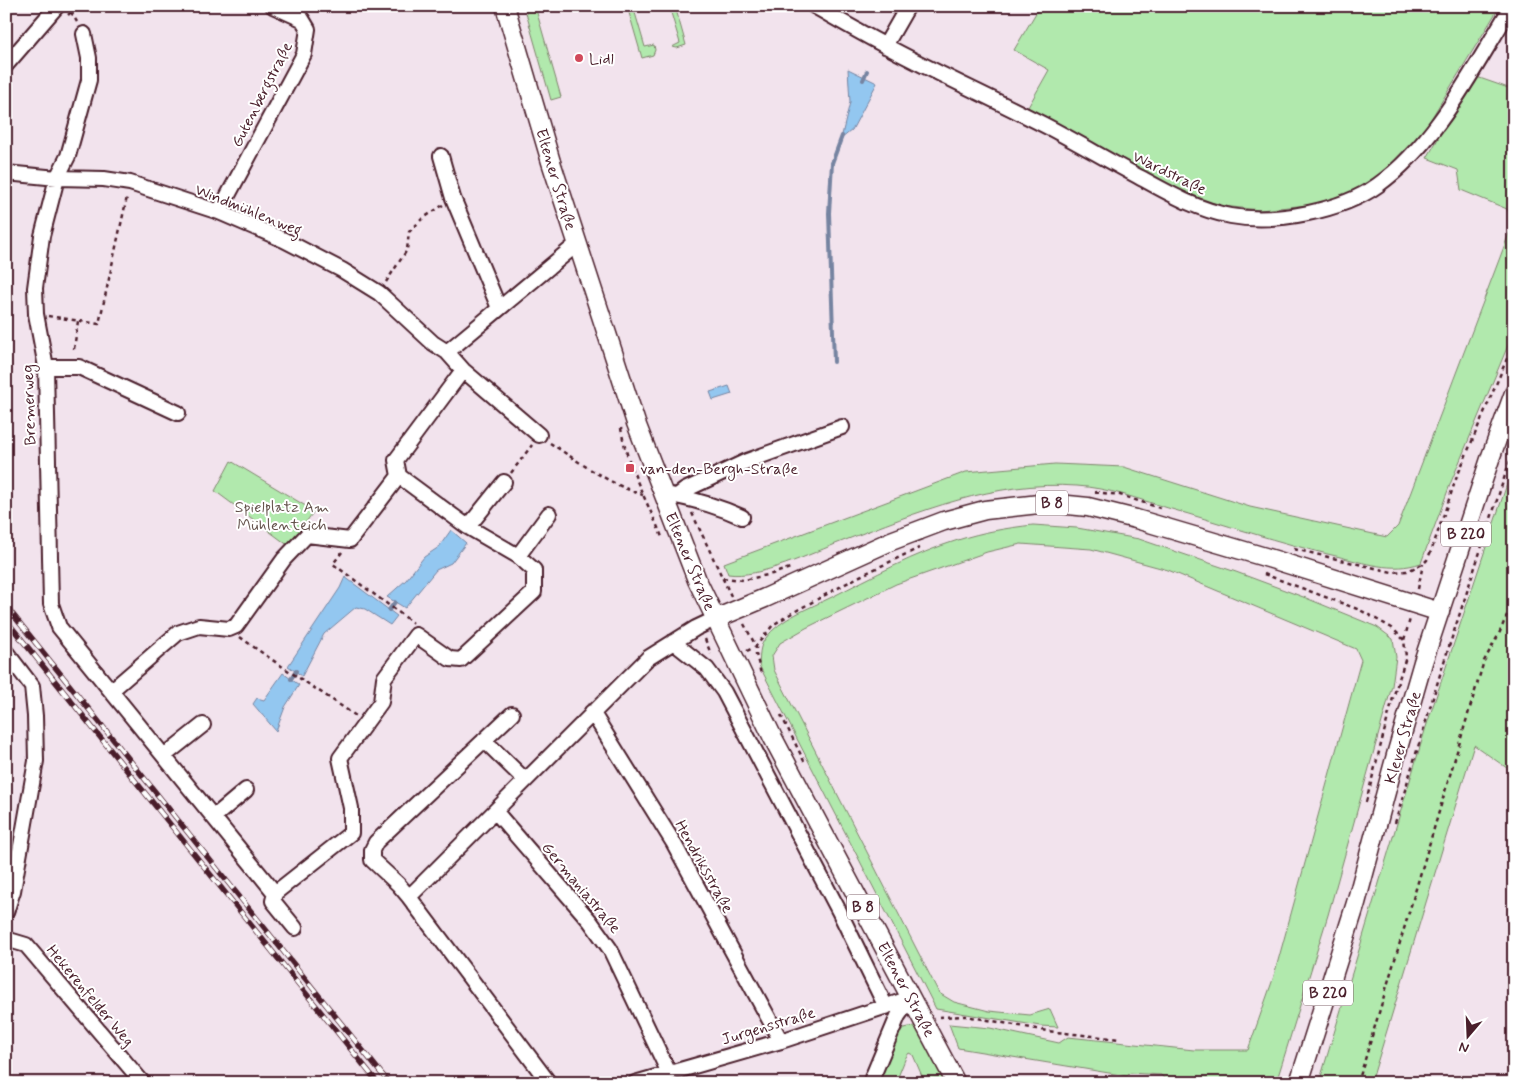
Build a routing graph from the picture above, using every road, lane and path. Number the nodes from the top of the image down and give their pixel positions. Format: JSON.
{"nodes":[{"id":1,"x":57,"y":6,"type":"edge"},
{"id":2,"x":68,"y":6,"type":"edge"},
{"id":3,"x":273,"y":6,"type":"edge"},
{"id":4,"x":505,"y":6,"type":"edge"},
{"id":5,"x":814,"y":6,"type":"edge"},
{"id":6,"x":908,"y":6,"type":"edge"},
{"id":7,"x":1512,"y":6,"type":"edge"},
{"id":8,"x":84,"y":34,"type":"joint"},
{"id":9,"x":885,"y":46,"type":"junction"},
{"id":10,"x":6,"y":65,"type":"edge"},
{"id":11,"x":441,"y":156,"type":"dead end"},
{"id":12,"x":6,"y":173,"type":"edge"},
{"id":13,"x":57,"y":178,"type":"junction"},
{"id":14,"x":130,"y":183,"type":"junction"},
{"id":15,"x":453,"y":198,"type":"junction"},
{"id":16,"x":219,"y":212,"type":"junction"},
{"id":17,"x":577,"y":244,"type":"junction"},
{"id":18,"x":379,"y":293,"type":"junction"},
{"id":19,"x":499,"y":308,"type":"junction"},
{"id":20,"x":36,"y":314,"type":"junction"},
{"id":21,"x":78,"y":321,"type":"junction"},
{"id":22,"x":1514,"y":342,"type":"edge"},
{"id":23,"x":74,"y":349,"type":"dead end"},
{"id":24,"x":447,"y":352,"type":"junction"},
{"id":25,"x":46,"y":367,"type":"junction"},
{"id":26,"x":463,"y":370,"type":"junction"},
{"id":27,"x":1514,"y":393,"type":"edge"},
{"id":28,"x":178,"y":413,"type":"dead end"},
{"id":29,"x":842,"y":427,"type":"dead end"},
{"id":30,"x":539,"y":435,"type":"junction"},
{"id":31,"x":1514,"y":448,"type":"edge"},
{"id":32,"x":399,"y":476,"type":"junction"},
{"id":33,"x":504,"y":482,"type":"joint"},
{"id":34,"x":1088,"y":491,"type":"dead end"},
{"id":35,"x":669,"y":497,"type":"junction"},
{"id":36,"x":1164,"y":510,"type":"dead end"},
{"id":37,"x":549,"y":514,"type":"dead end"},
{"id":38,"x":742,"y":517,"type":"dead end"},
{"id":39,"x":468,"y":527,"type":"junction"},
{"id":40,"x":350,"y":540,"type":"junction"},
{"id":41,"x":924,"y":546,"type":"dead end"},
{"id":42,"x":1294,"y":548,"type":"dead end"},
{"id":43,"x":518,"y":556,"type":"junction"},
{"id":44,"x":797,"y":566,"type":"dead end"},
{"id":45,"x":1260,"y":572,"type":"dead end"},
{"id":46,"x":723,"y":578,"type":"dead end"},
{"id":47,"x":1514,"y":598,"type":"edge"},
{"id":48,"x":1440,"y":612,"type":"junction"},
{"id":49,"x":402,"y":615,"type":"dead end"},
{"id":50,"x":715,"y":619,"type":"junction"},
{"id":51,"x":229,"y":629,"type":"junction"},
{"id":52,"x":673,"y":642,"type":"junction"},
{"id":53,"x":756,"y":646,"type":"dead end"},
{"id":54,"x":6,"y":652,"type":"edge"},
{"id":55,"x":1442,"y":668,"type":"dead end"},
{"id":56,"x":112,"y":690,"type":"junction"},
{"id":57,"x":592,"y":712,"type":"junction"},
{"id":58,"x":512,"y":714,"type":"dead end"},
{"id":59,"x":366,"y":723,"type":"junction"},
{"id":60,"x":203,"y":725,"type":"dead end"},
{"id":61,"x":484,"y":740,"type":"junction"},
{"id":62,"x":164,"y":756,"type":"junction"},
{"id":63,"x":525,"y":780,"type":"junction"},
{"id":64,"x":246,"y":790,"type":"dead end"},
{"id":65,"x":496,"y":811,"type":"junction"},
{"id":66,"x":1364,"y":811,"type":"dead end"},
{"id":67,"x":214,"y":817,"type":"junction"},
{"id":68,"x":275,"y":893,"type":"junction"},
{"id":69,"x":409,"y":897,"type":"junction"},
{"id":70,"x":6,"y":912,"type":"edge"},
{"id":71,"x":295,"y":928,"type":"dead end"},
{"id":72,"x":6,"y":938,"type":"edge"},
{"id":73,"x":911,"y":998,"type":"junction"},
{"id":74,"x":886,"y":1007,"type":"junction"},
{"id":75,"x":922,"y":1019,"type":"junction"},
{"id":76,"x":1120,"y":1039,"type":"dead end"},
{"id":77,"x":781,"y":1041,"type":"junction"},
{"id":78,"x":669,"y":1073,"type":"junction"},
{"id":79,"x":142,"y":1083,"type":"edge"},
{"id":80,"x":549,"y":1083,"type":"edge"},
{"id":81,"x":635,"y":1083,"type":"edge"},
{"id":82,"x":870,"y":1083,"type":"edge"},
{"id":83,"x":956,"y":1083,"type":"edge"},
{"id":84,"x":1299,"y":1083,"type":"edge"},
{"id":85,"x":1358,"y":1083,"type":"edge"}],
"edges":[{"from":1,"to":10,"type":"street"},
{"from":2,"to":8,"type":"path"},
{"from":3,"to":16,"type":"street","name":"Gutenbergstraße"},
{"from":4,"to":17,"type":"main road","name":"Eltener Straße"},
{"from":5,"to":9,"type":"street","name":"Wardstraße"},
{"from":6,"to":9,"type":"street"},
{"from":7,"to":9,"type":"street","name":"Wardstraße"},
{"from":8,"to":13,"type":"street","name":"Bremerweg"},
{"from":11,"to":15,"type":"street"},
{"from":12,"to":13,"type":"street","name":"Windmühlenweg"},
{"from":13,"to":14,"type":"street","name":"Windmühlenweg"},
{"from":13,"to":20,"type":"street","name":"Bremerweg"},
{"from":14,"to":16,"type":"street","name":"Windmühlenweg"},
{"from":14,"to":21,"type":"path"},
{"from":15,"to":18,"type":"path"},
{"from":15,"to":19,"type":"street"},
{"from":16,"to":18,"type":"street","name":"Windmühlenweg"},
{"from":17,"to":19,"type":"street"},
{"from":17,"to":35,"type":"main road","name":"Eltener Straße"},
{"from":18,"to":24,"type":"street","name":"Windmühlenweg"},
{"from":19,"to":24,"type":"street"},
{"from":20,"to":21,"type":"path"},
{"from":20,"to":25,"type":"street","name":"Bremerweg"},
{"from":21,"to":23,"type":"path"},
{"from":22,"to":42,"type":"path"},
{"from":24,"to":26,"type":"street","name":"Windmühlenweg"},
{"from":25,"to":28,"type":"street"},
{"from":25,"to":56,"type":"street","name":"Bremerweg"},
{"from":26,"to":30,"type":"street","name":"Windmühlenweg"},
{"from":26,"to":32,"type":"street"},
{"from":27,"to":48,"type":"main road","name":"Klever Straße","number":"B 220"},
{"from":29,"to":35,"type":"street"},
{"from":30,"to":33,"type":"path"},
{"from":30,"to":35,"type":"path"},
{"from":31,"to":55,"type":"path"},
{"from":32,"to":39,"type":"street"},
{"from":32,"to":40,"type":"street"},
{"from":33,"to":39,"type":"street"},
{"from":34,"to":36,"type":"path"},
{"from":35,"to":38,"type":"street"},
{"from":35,"to":50,"type":"main road","name":"Eltener Straße"},
{"from":37,"to":43,"type":"street"},
{"from":39,"to":43,"type":"street"},
{"from":40,"to":49,"type":"path"},
{"from":40,"to":51,"type":"street"},
{"from":41,"to":53,"type":"path"},
{"from":43,"to":59,"type":"street"},
{"from":44,"to":46,"type":"path"},
{"from":45,"to":66,"type":"path"},
{"from":47,"to":85,"type":"path"},
{"from":48,"to":50,"type":"main road","number":"B 8"},
{"from":48,"to":84,"type":"main road","name":"Klever Straße","number":"B 220"},
{"from":50,"to":52,"type":"street"},
{"from":50,"to":73,"type":"main road","name":"Eltener Straße","number":"B 8"},
{"from":51,"to":56,"type":"street"},
{"from":51,"to":59,"type":"path"},
{"from":52,"to":57,"type":"street"},
{"from":52,"to":74,"type":"street","name":"Eltener Straße"},
{"from":54,"to":70,"type":"street"},
{"from":56,"to":62,"type":"street","name":"Bremerweg"},
{"from":57,"to":63,"type":"street"},
{"from":57,"to":77,"type":"street","name":"Hendriksstraße"},
{"from":58,"to":61,"type":"street"},
{"from":59,"to":68,"type":"street"},
{"from":60,"to":62,"type":"street"},
{"from":61,"to":63,"type":"street"},
{"from":61,"to":69,"type":"street"},
{"from":62,"to":67,"type":"street","name":"Bremerweg"},
{"from":63,"to":65,"type":"street"},
{"from":64,"to":67,"type":"street"},
{"from":65,"to":69,"type":"street"},
{"from":65,"to":78,"type":"street","name":"Germaniastraße"},
{"from":67,"to":68,"type":"street","name":"Bremerweg"},
{"from":68,"to":71,"type":"street","name":"Bremerweg"},
{"from":69,"to":80,"type":"street"},
{"from":72,"to":79,"type":"street","name":"Hekerenfelder Weg"},
{"from":73,"to":74,"type":"street","name":"Jurgensstraße"},
{"from":73,"to":75,"type":"main road","name":"Eltener Straße","number":"B 8"},
{"from":73,"to":82,"type":"street"},
{"from":74,"to":77,"type":"street","name":"Jurgensstraße"},
{"from":75,"to":76,"type":"path"},
{"from":75,"to":83,"type":"main road","name":"Eltener Straße","number":"B 8"},
{"from":77,"to":78,"type":"street","name":"Jurgensstraße"},
{"from":78,"to":81,"type":"street","name":"Jurgensstraße"}]}
